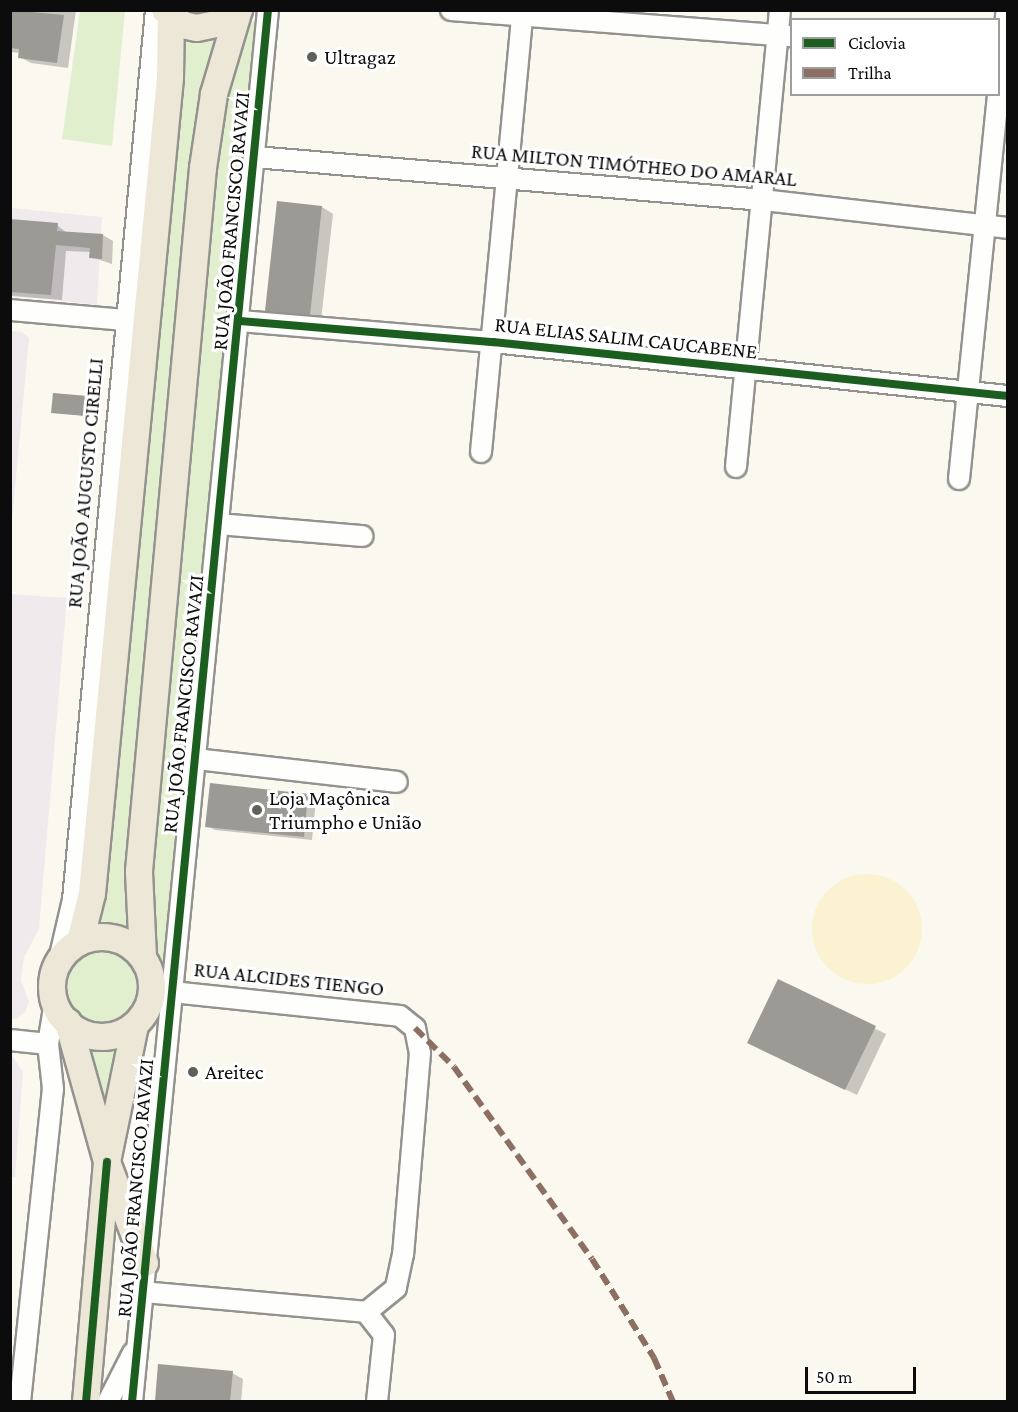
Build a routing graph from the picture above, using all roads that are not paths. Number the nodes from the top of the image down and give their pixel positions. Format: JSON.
{"nodes":[{"id":1,"x":268,"y":10,"type":"edge"},
{"id":2,"x":451,"y":10,"type":"edge"},
{"id":3,"x":780,"y":10,"type":"edge"},
{"id":4,"x":1007,"y":10,"type":"edge"},
{"id":5,"x":164,"y":12,"type":"edge"},
{"id":6,"x":238,"y":12,"type":"edge"},
{"id":7,"x":523,"y":14,"type":"edge"},
{"id":8,"x":784,"y":35,"type":"edge"},
{"id":9,"x":1003,"y":61,"type":"edge"},
{"id":10,"x":1000,"y":90,"type":"edge"},
{"id":11,"x":999,"y":96,"type":"edge"},
{"id":12,"x":255,"y":157,"type":"junction"},
{"id":13,"x":509,"y":177,"type":"junction"},
{"id":14,"x":763,"y":200,"type":"junction"},
{"id":15,"x":986,"y":226,"type":"junction"},
{"id":16,"x":1008,"y":228,"type":"edge"},
{"id":17,"x":10,"y":310,"type":"edge"},
{"id":18,"x":124,"y":320,"type":"junction"},
{"id":19,"x":241,"y":321,"type":"junction"},
{"id":20,"x":493,"y":342,"type":"junction"},
{"id":21,"x":746,"y":369,"type":"junction"},
{"id":22,"x":969,"y":392,"type":"junction"},
{"id":23,"x":1008,"y":396,"type":"edge"},
{"id":24,"x":481,"y":452,"type":"dead end"},
{"id":25,"x":736,"y":467,"type":"dead end"},
{"id":26,"x":959,"y":479,"type":"dead end"},
{"id":27,"x":219,"y":524,"type":"junction"},
{"id":28,"x":363,"y":536,"type":"dead end"},
{"id":29,"x":196,"y":759,"type":"junction"},
{"id":30,"x":398,"y":782,"type":"dead end"},
{"id":31,"x":80,"y":942,"type":"junction"},
{"id":32,"x":143,"y":957,"type":"junction"},
{"id":33,"x":59,"y":960,"type":"junction"},
{"id":34,"x":162,"y":991,"type":"junction"},
{"id":35,"x":61,"y":1012,"type":"junction"},
{"id":36,"x":135,"y":1025,"type":"junction"},
{"id":37,"x":10,"y":1040,"type":"edge"},
{"id":38,"x":48,"y":1044,"type":"junction"},
{"id":39,"x":106,"y":1162,"type":"junction"},
{"id":40,"x":145,"y":1263,"type":"junction"},
{"id":41,"x":143,"y":1292,"type":"junction"},
{"id":42,"x":20,"y":1308,"type":"edge"},
{"id":43,"x":366,"y":1312,"type":"junction"},
{"id":44,"x":138,"y":1342,"type":"junction"},
{"id":45,"x":20,"y":1401,"type":"edge"},
{"id":46,"x":86,"y":1401,"type":"edge"},
{"id":47,"x":108,"y":1401,"type":"edge"},
{"id":48,"x":132,"y":1401,"type":"edge"},
{"id":49,"x":377,"y":1401,"type":"edge"}],
"edges":[{"from":1,"to":12,"type":"street","name":"RUA JOÃO FRANCISCO RAVAZI"},
{"from":2,"to":7,"type":"street"},
{"from":3,"to":8,"type":"street"},
{"from":4,"to":9,"type":"street"},
{"from":5,"to":6,"type":"main road"},
{"from":5,"to":18,"type":"street","name":"RUA JOÃO AUGUSTO CIRELLI"},
{"from":5,"to":31,"type":"main road"},
{"from":6,"to":32,"type":"main road"},
{"from":7,"to":8,"type":"street"},
{"from":7,"to":13,"type":"street"},
{"from":8,"to":14,"type":"street"},
{"from":9,"to":10,"type":"street"},
{"from":11,"to":15,"type":"street"},
{"from":12,"to":13,"type":"street","name":"RUA MILTON TIMÓTHEO DO AMARAL"},
{"from":12,"to":19,"type":"street","name":"RUA JOÃO FRANCISCO RAVAZI"},
{"from":13,"to":14,"type":"street","name":"RUA MILTON TIMÓTHEO DO AMARAL"},
{"from":13,"to":20,"type":"street"},
{"from":14,"to":15,"type":"street","name":"RUA MILTON TIMÓTHEO DO AMARAL"},
{"from":14,"to":21,"type":"street"},
{"from":15,"to":16,"type":"street","name":"RUA MILTON TIMÓTHEO DO AMARAL"},
{"from":15,"to":22,"type":"street"},
{"from":17,"to":18,"type":"street"},
{"from":18,"to":33,"type":"street","name":"RUA JOÃO AUGUSTO CIRELLI"},
{"from":19,"to":20,"type":"street","name":"RUA ELIAS SALIM CAUCABENE"},
{"from":19,"to":27,"type":"street","name":"RUA JOÃO FRANCISCO RAVAZI"},
{"from":20,"to":21,"type":"street","name":"RUA ELIAS SALIM CAUCABENE"},
{"from":20,"to":24,"type":"street"},
{"from":21,"to":22,"type":"street","name":"RUA ELIAS SALIM CAUCABENE"},
{"from":21,"to":25,"type":"street"},
{"from":22,"to":23,"type":"street","name":"RUA ELIAS SALIM CAUCABENE"},
{"from":22,"to":26,"type":"street"},
{"from":27,"to":28,"type":"street"},
{"from":27,"to":29,"type":"street","name":"RUA JOÃO FRANCISCO RAVAZI"},
{"from":29,"to":30,"type":"street"},
{"from":29,"to":34,"type":"street","name":"RUA JOÃO FRANCISCO RAVAZI"},
{"from":31,"to":32,"type":"main road"},
{"from":31,"to":33,"type":"main road"},
{"from":32,"to":34,"type":"main road"},
{"from":33,"to":35,"type":"main road"},
{"from":34,"to":36,"type":"main road"},
{"from":34,"to":40,"type":"street","name":"RUA JOÃO FRANCISCO RAVAZI"},
{"from":34,"to":43,"type":"street","name":"RUA ALCIDES TIENGO"},
{"from":35,"to":36,"type":"main road"},
{"from":35,"to":38,"type":"street"},
{"from":35,"to":39,"type":"main road"},
{"from":36,"to":39,"type":"main road"},
{"from":37,"to":38,"type":"street"},
{"from":38,"to":42,"type":"street"},
{"from":39,"to":40,"type":"main road"},
{"from":39,"to":46,"type":"main road"},
{"from":40,"to":41,"type":"street","name":"RUA JOÃO FRANCISCO RAVAZI"},
{"from":41,"to":43,"type":"street"},
{"from":41,"to":44,"type":"street","name":"RUA JOÃO FRANCISCO RAVAZI"},
{"from":42,"to":45,"type":"street"},
{"from":43,"to":49,"type":"street"},
{"from":44,"to":47,"type":"street"},
{"from":44,"to":48,"type":"street","name":"RUA JOÃO FRANCISCO RAVAZI"}]}
